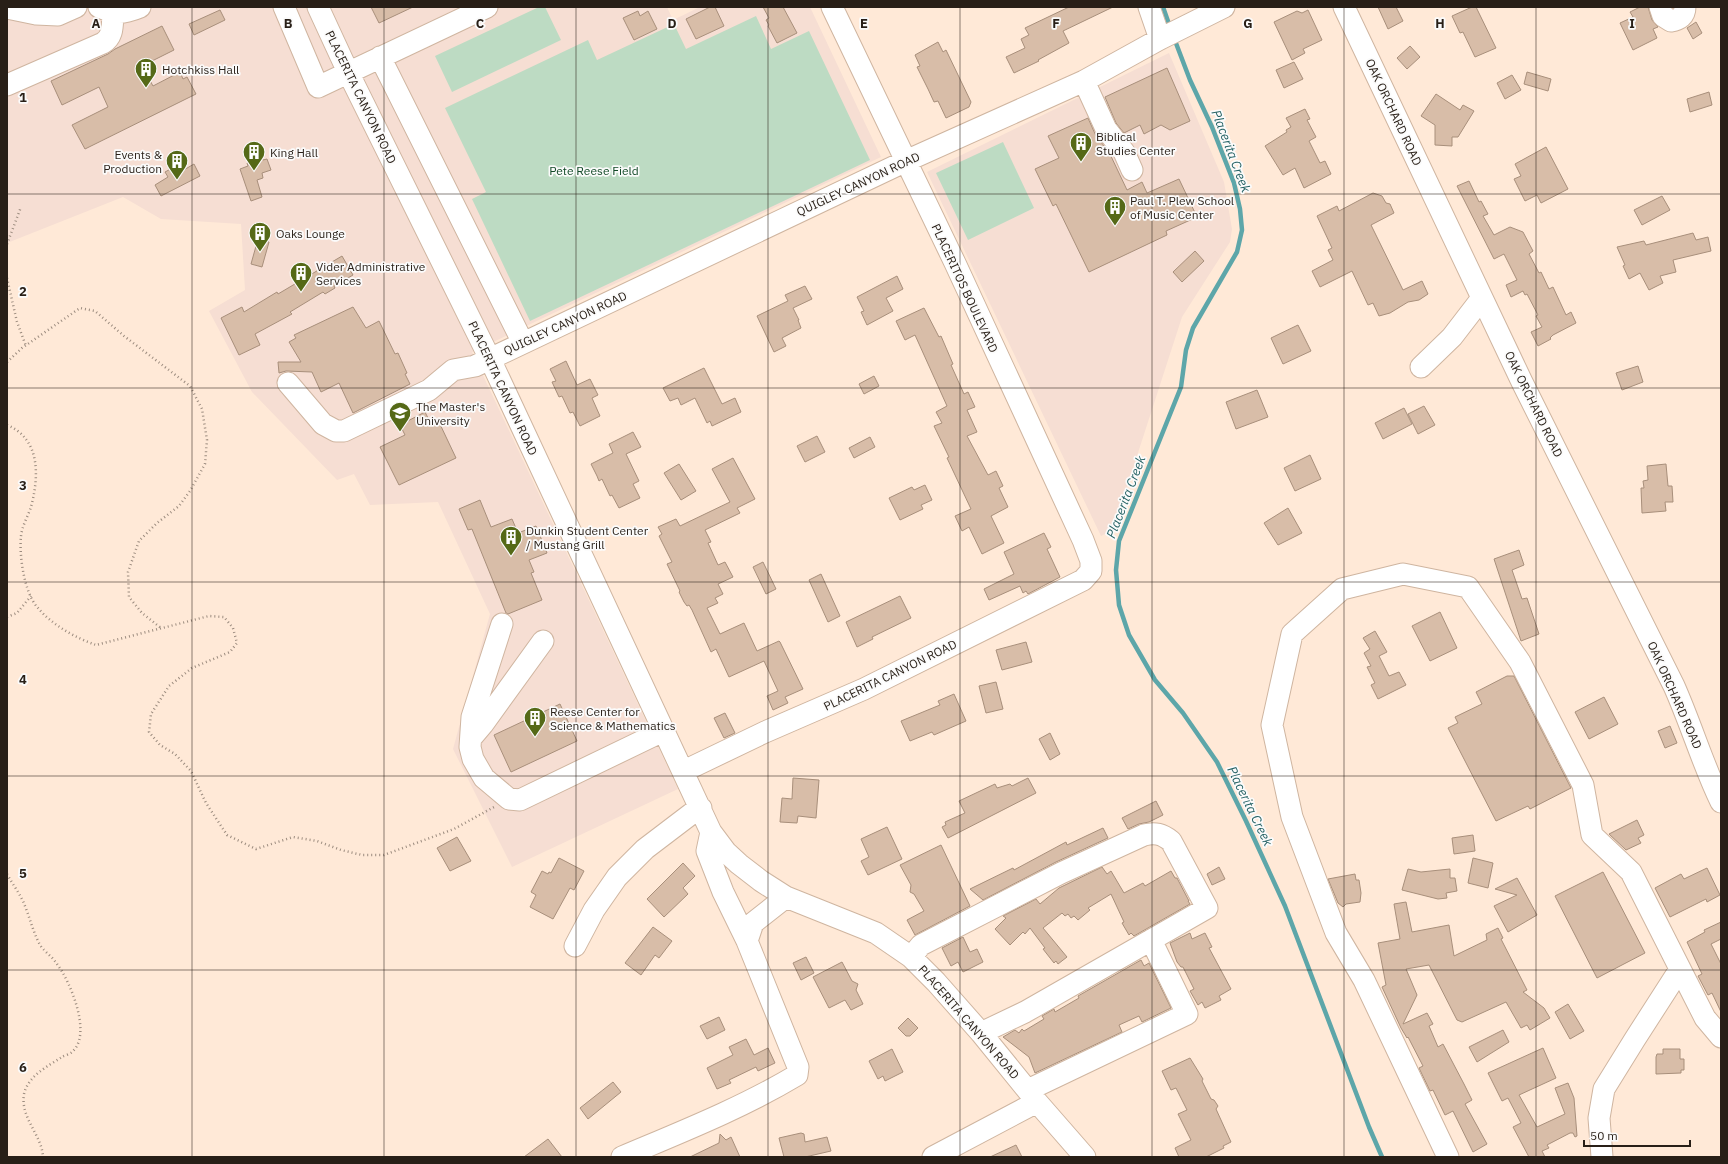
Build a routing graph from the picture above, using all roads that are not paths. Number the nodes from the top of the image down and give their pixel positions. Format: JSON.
{"nodes":[{"id":1,"x":76,"y":7,"type":"edge"},
{"id":2,"x":140,"y":7,"type":"edge"},
{"id":3,"x":284,"y":7,"type":"edge"},
{"id":4,"x":318,"y":7,"type":"edge"},
{"id":5,"x":487,"y":7,"type":"edge"},
{"id":6,"x":832,"y":7,"type":"edge"},
{"id":7,"x":1149,"y":7,"type":"edge"},
{"id":8,"x":1224,"y":7,"type":"edge"},
{"id":9,"x":1344,"y":7,"type":"edge"},
{"id":10,"x":1660,"y":7,"type":"edge"},
{"id":11,"x":1685,"y":7,"type":"edge"},
{"id":12,"x":7,"y":8,"type":"edge"},
{"id":13,"x":106,"y":10,"type":"edge"},
{"id":14,"x":1160,"y":39,"type":"junction"},
{"id":15,"x":380,"y":57,"type":"junction"},
{"id":16,"x":348,"y":72,"type":"junction"},
{"id":17,"x":1084,"y":81,"type":"junction"},
{"id":18,"x":7,"y":85,"type":"edge"},
{"id":19,"x":906,"y":161,"type":"junction"},
{"id":20,"x":1132,"y":170,"type":"dead end"},
{"id":21,"x":1482,"y":298,"type":"junction"},
{"id":22,"x":523,"y":343,"type":"junction"},
{"id":23,"x":490,"y":359,"type":"junction"},
{"id":24,"x":1421,"y":367,"type":"dead end"},
{"id":25,"x":288,"y":383,"type":"dead end"},
{"id":26,"x":1091,"y":571,"type":"joint"},
{"id":27,"x":502,"y":624,"type":"dead end"},
{"id":28,"x":543,"y":641,"type":"dead end"},
{"id":29,"x":663,"y":731,"type":"junction"},
{"id":30,"x":472,"y":737,"type":"junction"},
{"id":31,"x":684,"y":771,"type":"junction"},
{"id":32,"x":1721,"y":802,"type":"edge"},
{"id":33,"x":701,"y":808,"type":"junction"},
{"id":34,"x":711,"y":832,"type":"junction"},
{"id":35,"x":786,"y":897,"type":"junction"},
{"id":36,"x":1152,"y":940,"type":"junction"},
{"id":37,"x":747,"y":941,"type":"junction"},
{"id":38,"x":575,"y":946,"type":"dead end"},
{"id":39,"x":911,"y":957,"type":"junction"},
{"id":40,"x":1680,"y":969,"type":"junction"},
{"id":41,"x":981,"y":1033,"type":"junction"},
{"id":42,"x":1721,"y":1037,"type":"edge"},
{"id":43,"x":1032,"y":1096,"type":"junction"},
{"id":44,"x":622,"y":1157,"type":"edge"},
{"id":45,"x":933,"y":1157,"type":"edge"},
{"id":46,"x":1085,"y":1157,"type":"edge"},
{"id":47,"x":1448,"y":1157,"type":"edge"},
{"id":48,"x":1602,"y":1157,"type":"edge"}],
"edges":[{"from":1,"to":12,"type":"street"},
{"from":2,"to":13,"type":"street"},
{"from":3,"to":16,"type":"street"},
{"from":4,"to":16,"type":"street","name":"PLACERITA CANYON ROAD"},
{"from":5,"to":15,"type":"street"},
{"from":6,"to":19,"type":"street","name":"PLACERITOS BOULEVARD"},
{"from":7,"to":14,"type":"street"},
{"from":8,"to":14,"type":"street","name":"QUIGLEY CANYON ROAD"},
{"from":9,"to":21,"type":"street","name":"OAK ORCHARD ROAD"},
{"from":10,"to":11,"type":"street"},
{"from":13,"to":18,"type":"street"},
{"from":14,"to":17,"type":"street","name":"QUIGLEY CANYON ROAD"},
{"from":15,"to":16,"type":"street"},
{"from":15,"to":22,"type":"street"},
{"from":16,"to":23,"type":"street","name":"PLACERITA CANYON ROAD"},
{"from":17,"to":19,"type":"street","name":"QUIGLEY CANYON ROAD"},
{"from":17,"to":20,"type":"street"},
{"from":19,"to":22,"type":"street","name":"QUIGLEY CANYON ROAD"},
{"from":19,"to":26,"type":"street","name":"PLACERITOS BOULEVARD"},
{"from":21,"to":24,"type":"street"},
{"from":21,"to":32,"type":"street","name":"OAK ORCHARD ROAD"},
{"from":22,"to":23,"type":"street","name":"QUIGLEY CANYON ROAD"},
{"from":23,"to":25,"type":"street","name":"QUIGLEY CANYON ROAD"},
{"from":23,"to":29,"type":"street","name":"PLACERITA CANYON ROAD"},
{"from":26,"to":31,"type":"street","name":"PLACERITA CANYON ROAD"},
{"from":27,"to":30,"type":"street"},
{"from":28,"to":30,"type":"street"},
{"from":29,"to":30,"type":"street"},
{"from":29,"to":31,"type":"street","name":"PLACERITA CANYON ROAD"},
{"from":31,"to":33,"type":"street","name":"PLACERITA CANYON ROAD"},
{"from":33,"to":34,"type":"street","name":"PLACERITA CANYON ROAD"},
{"from":33,"to":38,"type":"street"},
{"from":34,"to":35,"type":"street","name":"PLACERITA CANYON ROAD"},
{"from":34,"to":37,"type":"street"},
{"from":35,"to":37,"type":"street"},
{"from":35,"to":39,"type":"street","name":"PLACERITA CANYON ROAD"},
{"from":36,"to":39,"type":"street"},
{"from":36,"to":41,"type":"street"},
{"from":36,"to":43,"type":"street"},
{"from":37,"to":44,"type":"street"},
{"from":39,"to":41,"type":"street","name":"PLACERITA CANYON ROAD"},
{"from":40,"to":42,"type":"street"},
{"from":40,"to":47,"type":"street"},
{"from":40,"to":48,"type":"street"},
{"from":41,"to":43,"type":"street","name":"PLACERITA CANYON ROAD"},
{"from":43,"to":45,"type":"street"},
{"from":43,"to":46,"type":"street","name":"PLACERITA CANYON ROAD"}]}
